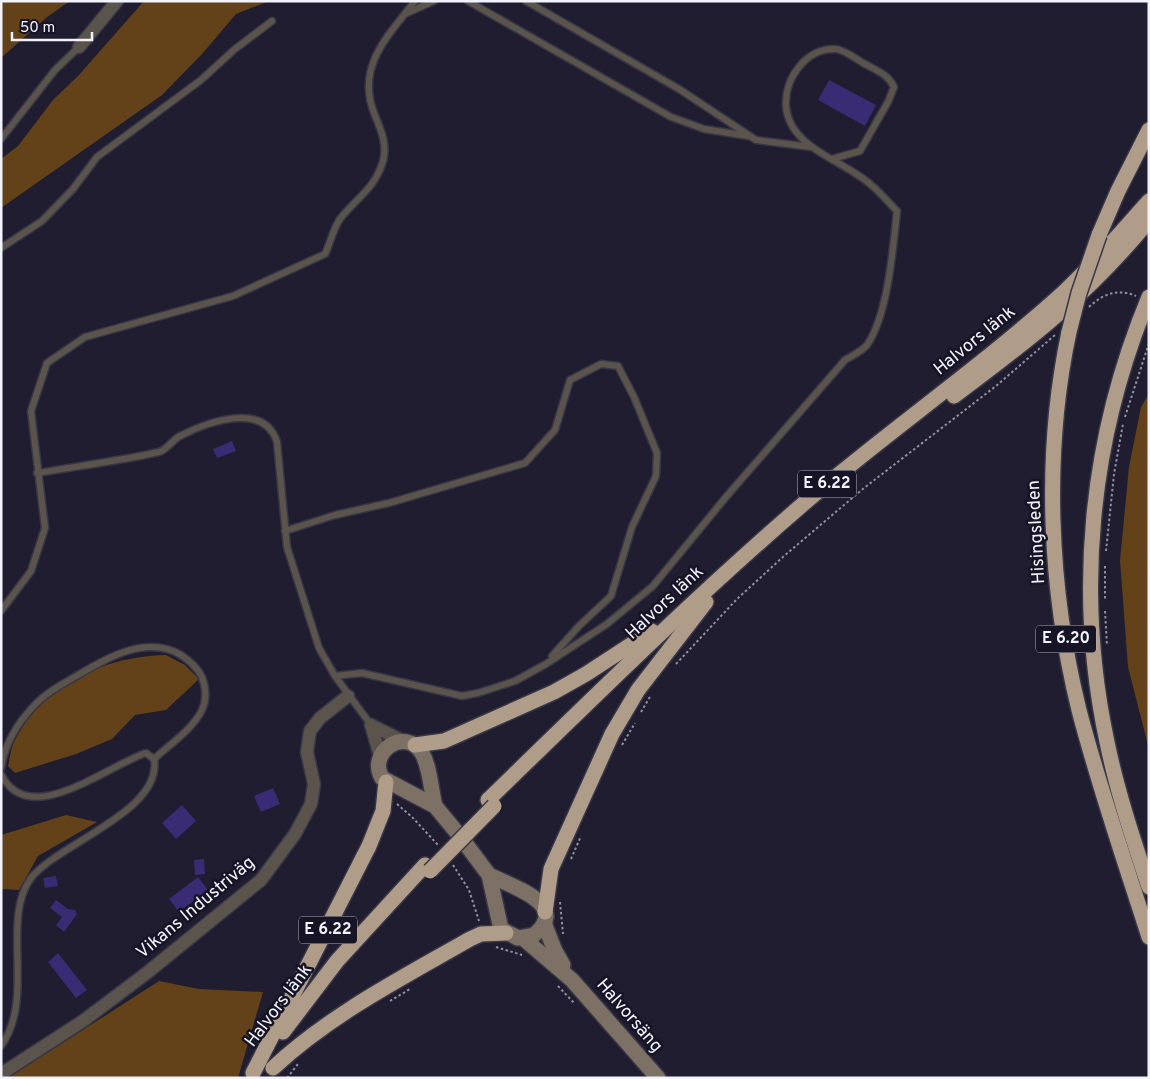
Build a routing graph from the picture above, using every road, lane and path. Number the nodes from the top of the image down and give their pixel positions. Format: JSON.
{"nodes":[{"id":1,"x":117,"y":1,"type":"edge"},
{"id":2,"x":415,"y":1,"type":"edge"},
{"id":3,"x":434,"y":1,"type":"edge"},
{"id":4,"x":468,"y":1,"type":"edge"},
{"id":5,"x":526,"y":1,"type":"edge"},
{"id":6,"x":405,"y":14,"type":"junction"},
{"id":7,"x":272,"y":21,"type":"dead end"},
{"id":8,"x":79,"y":47,"type":"joint"},
{"id":9,"x":1149,"y":130,"type":"edge"},
{"id":10,"x":752,"y":137,"type":"junction"},
{"id":11,"x":1,"y":139,"type":"edge"},
{"id":12,"x":811,"y":146,"type":"junction"},
{"id":13,"x":832,"y":159,"type":"junction"},
{"id":14,"x":1149,"y":201,"type":"edge"},
{"id":15,"x":1149,"y":220,"type":"edge"},
{"id":16,"x":1,"y":248,"type":"edge"},
{"id":17,"x":1144,"y":298,"type":"edge"},
{"id":18,"x":1085,"y":310,"type":"dead end"},
{"id":19,"x":1065,"y":331,"type":"junction"},
{"id":20,"x":1149,"y":344,"type":"edge"},
{"id":21,"x":37,"y":473,"type":"junction"},
{"id":22,"x":285,"y":532,"type":"junction"},
{"id":23,"x":1106,"y":556,"type":"dead end"},
{"id":24,"x":1105,"y":564,"type":"dead end"},
{"id":25,"x":706,"y":602,"type":"junction"},
{"id":26,"x":686,"y":608,"type":"junction"},
{"id":27,"x":1,"y":612,"type":"edge"},
{"id":28,"x":1106,"y":648,"type":"dead end"},
{"id":29,"x":546,"y":664,"type":"junction"},
{"id":30,"x":672,"y":668,"type":"dead end"},
{"id":31,"x":335,"y":676,"type":"junction"},
{"id":32,"x":652,"y":694,"type":"dead end"},
{"id":33,"x":348,"y":696,"type":"junction"},
{"id":34,"x":371,"y":725,"type":"junction"},
{"id":35,"x":409,"y":743,"type":"junction"},
{"id":36,"x":620,"y":750,"type":"dead end"},
{"id":37,"x":380,"y":756,"type":"junction"},
{"id":38,"x":154,"y":759,"type":"junction"},
{"id":39,"x":1,"y":768,"type":"edge"},
{"id":40,"x":1,"y":774,"type":"edge"},
{"id":41,"x":386,"y":782,"type":"junction"},
{"id":42,"x":384,"y":799,"type":"junction"},
{"id":43,"x":491,"y":803,"type":"junction"},
{"id":44,"x":435,"y":806,"type":"junction"},
{"id":45,"x":583,"y":832,"type":"dead end"},
{"id":46,"x":442,"y":850,"type":"dead end"},
{"id":47,"x":453,"y":864,"type":"dead end"},
{"id":48,"x":568,"y":864,"type":"dead end"},
{"id":49,"x":488,"y":875,"type":"junction"},
{"id":50,"x":1149,"y":887,"type":"edge"},
{"id":51,"x":561,"y":896,"type":"dead end"},
{"id":52,"x":545,"y":917,"type":"junction"},
{"id":53,"x":506,"y":933,"type":"junction"},
{"id":54,"x":1149,"y":937,"type":"edge"},
{"id":55,"x":524,"y":939,"type":"junction"},
{"id":56,"x":485,"y":941,"type":"junction"},
{"id":57,"x":555,"y":952,"type":"junction"},
{"id":58,"x":528,"y":958,"type":"dead end"},
{"id":59,"x":565,"y":983,"type":"junction"},
{"id":60,"x":413,"y":987,"type":"dead end"},
{"id":61,"x":388,"y":1002,"type":"dead end"},
{"id":62,"x":576,"y":1006,"type":"dead end"},
{"id":63,"x":1,"y":1046,"type":"edge"},
{"id":64,"x":303,"y":1058,"type":"dead end"},
{"id":65,"x":1,"y":1074,"type":"edge"},
{"id":66,"x":261,"y":1074,"type":"edge"},
{"id":67,"x":286,"y":1078,"type":"edge"},
{"id":68,"x":658,"y":1078,"type":"edge"}],
"edges":[{"from":1,"to":8,"type":"street"},
{"from":2,"to":6,"type":"lane"},
{"from":3,"to":6,"type":"lane"},
{"from":4,"to":10,"type":"lane"},
{"from":5,"to":10,"type":"lane"},
{"from":6,"to":21,"type":"lane"},
{"from":7,"to":16,"type":"lane"},
{"from":8,"to":11,"type":"lane"},
{"from":9,"to":19,"type":"highway","name":"Hisingsleden","number":"E 6.20","bridge":true},
{"from":10,"to":12,"type":"lane"},
{"from":12,"to":13,"type":"lane"},
{"from":12,"to":13,"type":"lane"},
{"from":13,"to":29,"type":"lane"},
{"from":14,"to":26,"type":"highway","name":"Halvors länk","number":"E 6.22"},
{"from":15,"to":25,"type":"highway","name":"Halvors länk","number":"E 6.22"},
{"from":17,"to":18,"type":"path"},
{"from":17,"to":50,"type":"highway","number":"E 6.20"},
{"from":19,"to":30,"type":"path"},
{"from":19,"to":54,"type":"highway","name":"Hisingsleden","number":"E 6.20"},
{"from":20,"to":23,"type":"path"},
{"from":21,"to":22,"type":"lane"},
{"from":21,"to":27,"type":"lane"},
{"from":22,"to":29,"type":"lane"},
{"from":22,"to":31,"type":"lane"},
{"from":24,"to":28,"type":"path"},
{"from":25,"to":43,"type":"highway","name":"Halvors länk","number":"E 6.22"},
{"from":25,"to":52,"type":"highway","number":"E 6.22"},
{"from":26,"to":35,"type":"highway","number":"E 6.22"},
{"from":26,"to":43,"type":"highway","name":"Halvors länk","number":"E 6.22"},
{"from":29,"to":31,"type":"lane"},
{"from":31,"to":33,"type":"lane"},
{"from":32,"to":36,"type":"path"},
{"from":33,"to":34,"type":"lane"},
{"from":33,"to":65,"type":"street","name":"Vikans Industriväg"},
{"from":34,"to":35,"type":"street"},
{"from":34,"to":37,"type":"street"},
{"from":35,"to":37,"type":"street","number":"E 6.22"},
{"from":35,"to":44,"type":"street","name":"Halvorsäng"},
{"from":37,"to":41,"type":"street","number":"E 6.22"},
{"from":38,"to":39,"type":"lane"},
{"from":38,"to":40,"type":"lane"},
{"from":38,"to":63,"type":"lane"},
{"from":41,"to":42,"type":"highway","number":"E 6.22"},
{"from":41,"to":44,"type":"street","name":"Halvorsäng"},
{"from":42,"to":46,"type":"path"},
{"from":42,"to":66,"type":"highway","number":"E 6.22"},
{"from":43,"to":66,"type":"highway","name":"Halvors länk","number":"E 6.22"},
{"from":44,"to":49,"type":"street","name":"Halvorsäng"},
{"from":45,"to":48,"type":"path"},
{"from":47,"to":56,"type":"path"},
{"from":49,"to":52,"type":"street","name":"Halvorsäng"},
{"from":49,"to":53,"type":"street","name":"Halvorsäng"},
{"from":51,"to":57,"type":"path"},
{"from":52,"to":55,"type":"street"},
{"from":52,"to":57,"type":"street","name":"Halvorsäng"},
{"from":53,"to":55,"type":"street","name":"Halvorsäng"},
{"from":53,"to":56,"type":"highway"},
{"from":55,"to":59,"type":"street","name":"Halvorsäng"},
{"from":56,"to":58,"type":"path"},
{"from":56,"to":66,"type":"highway"},
{"from":57,"to":59,"type":"street","name":"Halvorsäng"},
{"from":59,"to":62,"type":"path"},
{"from":59,"to":68,"type":"street","name":"Halvorsäng"},
{"from":60,"to":61,"type":"path"},
{"from":64,"to":67,"type":"path"}]}
